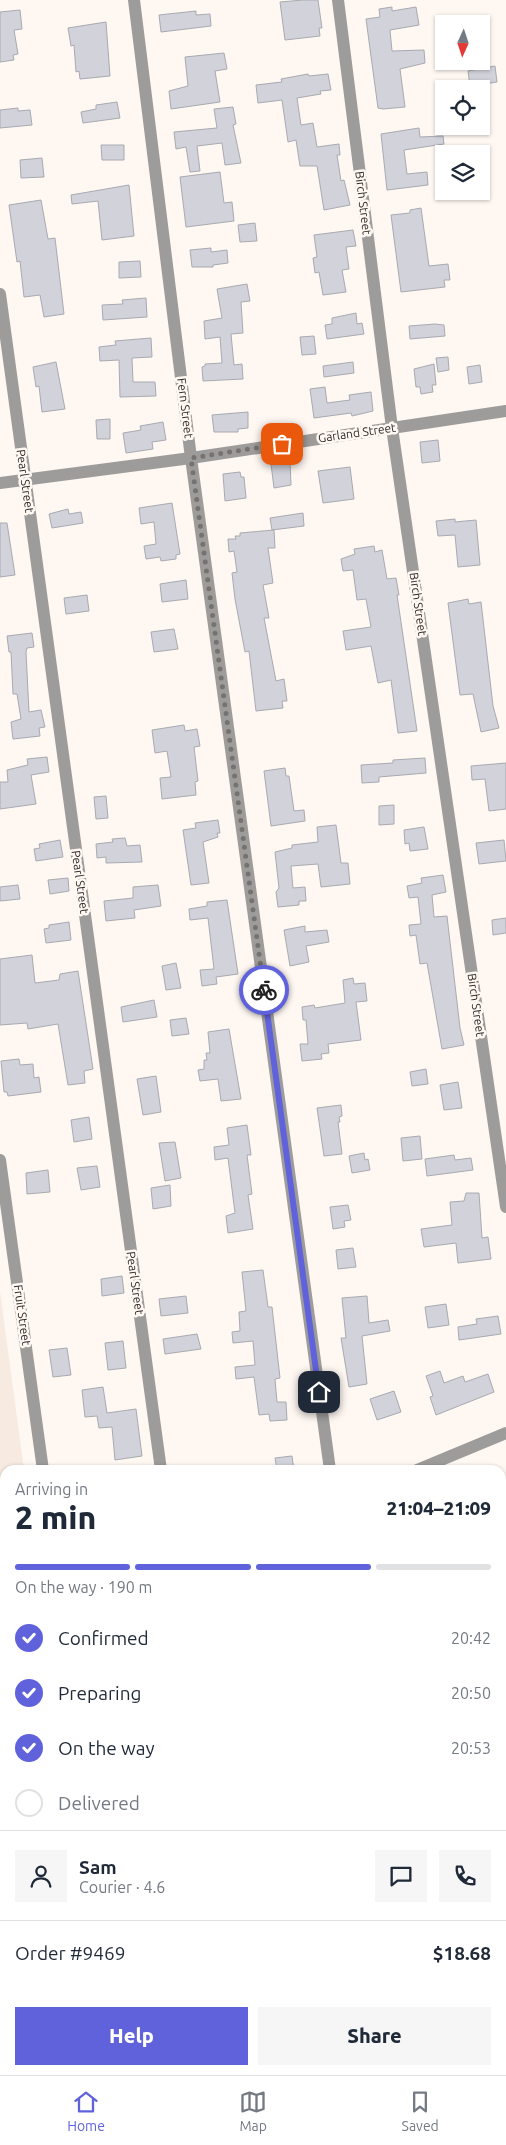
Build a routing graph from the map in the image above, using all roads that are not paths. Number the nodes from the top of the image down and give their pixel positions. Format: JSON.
{"nodes":[{"id":1,"x":134,"y":0,"type":"edge"},
{"id":2,"x":338,"y":0,"type":"edge"},
{"id":3,"x":0,"y":294,"type":"edge"},
{"id":4,"x":506,"y":411,"type":"edge"},
{"id":5,"x":392,"y":428,"type":"junction"},
{"id":6,"x":191,"y":458,"type":"junction"},
{"id":7,"x":25,"y":479,"type":"junction"},
{"id":8,"x":0,"y":483,"type":"edge"},
{"id":9,"x":0,"y":1160,"type":"edge"},
{"id":10,"x":506,"y":1207,"type":"edge"},
{"id":11,"x":506,"y":1433,"type":"edge"},
{"id":12,"x":42,"y":1465,"type":"edge"},
{"id":13,"x":160,"y":1465,"type":"edge"},
{"id":14,"x":329,"y":1465,"type":"edge"},
{"id":15,"x":429,"y":1465,"type":"edge"}],
"edges":[{"from":1,"to":6,"type":"street","name":"Fern Street"},
{"from":2,"to":5,"type":"street","name":"Birch Street"},
{"from":3,"to":7,"type":"street","name":"Pearl Street"},
{"from":4,"to":5,"type":"street","name":"Garland Street"},
{"from":5,"to":6,"type":"street","name":"Garland Street"},
{"from":5,"to":10,"type":"street","name":"Birch Street"},
{"from":6,"to":7,"type":"street","name":"Garland Street"},
{"from":6,"to":14,"type":"street","name":"Fern Street"},
{"from":7,"to":8,"type":"street","name":"Garland Street"},
{"from":7,"to":13,"type":"street","name":"Pearl Street"},
{"from":9,"to":12,"type":"street","name":"Fruit Street"},
{"from":11,"to":15,"type":"street"}]}
